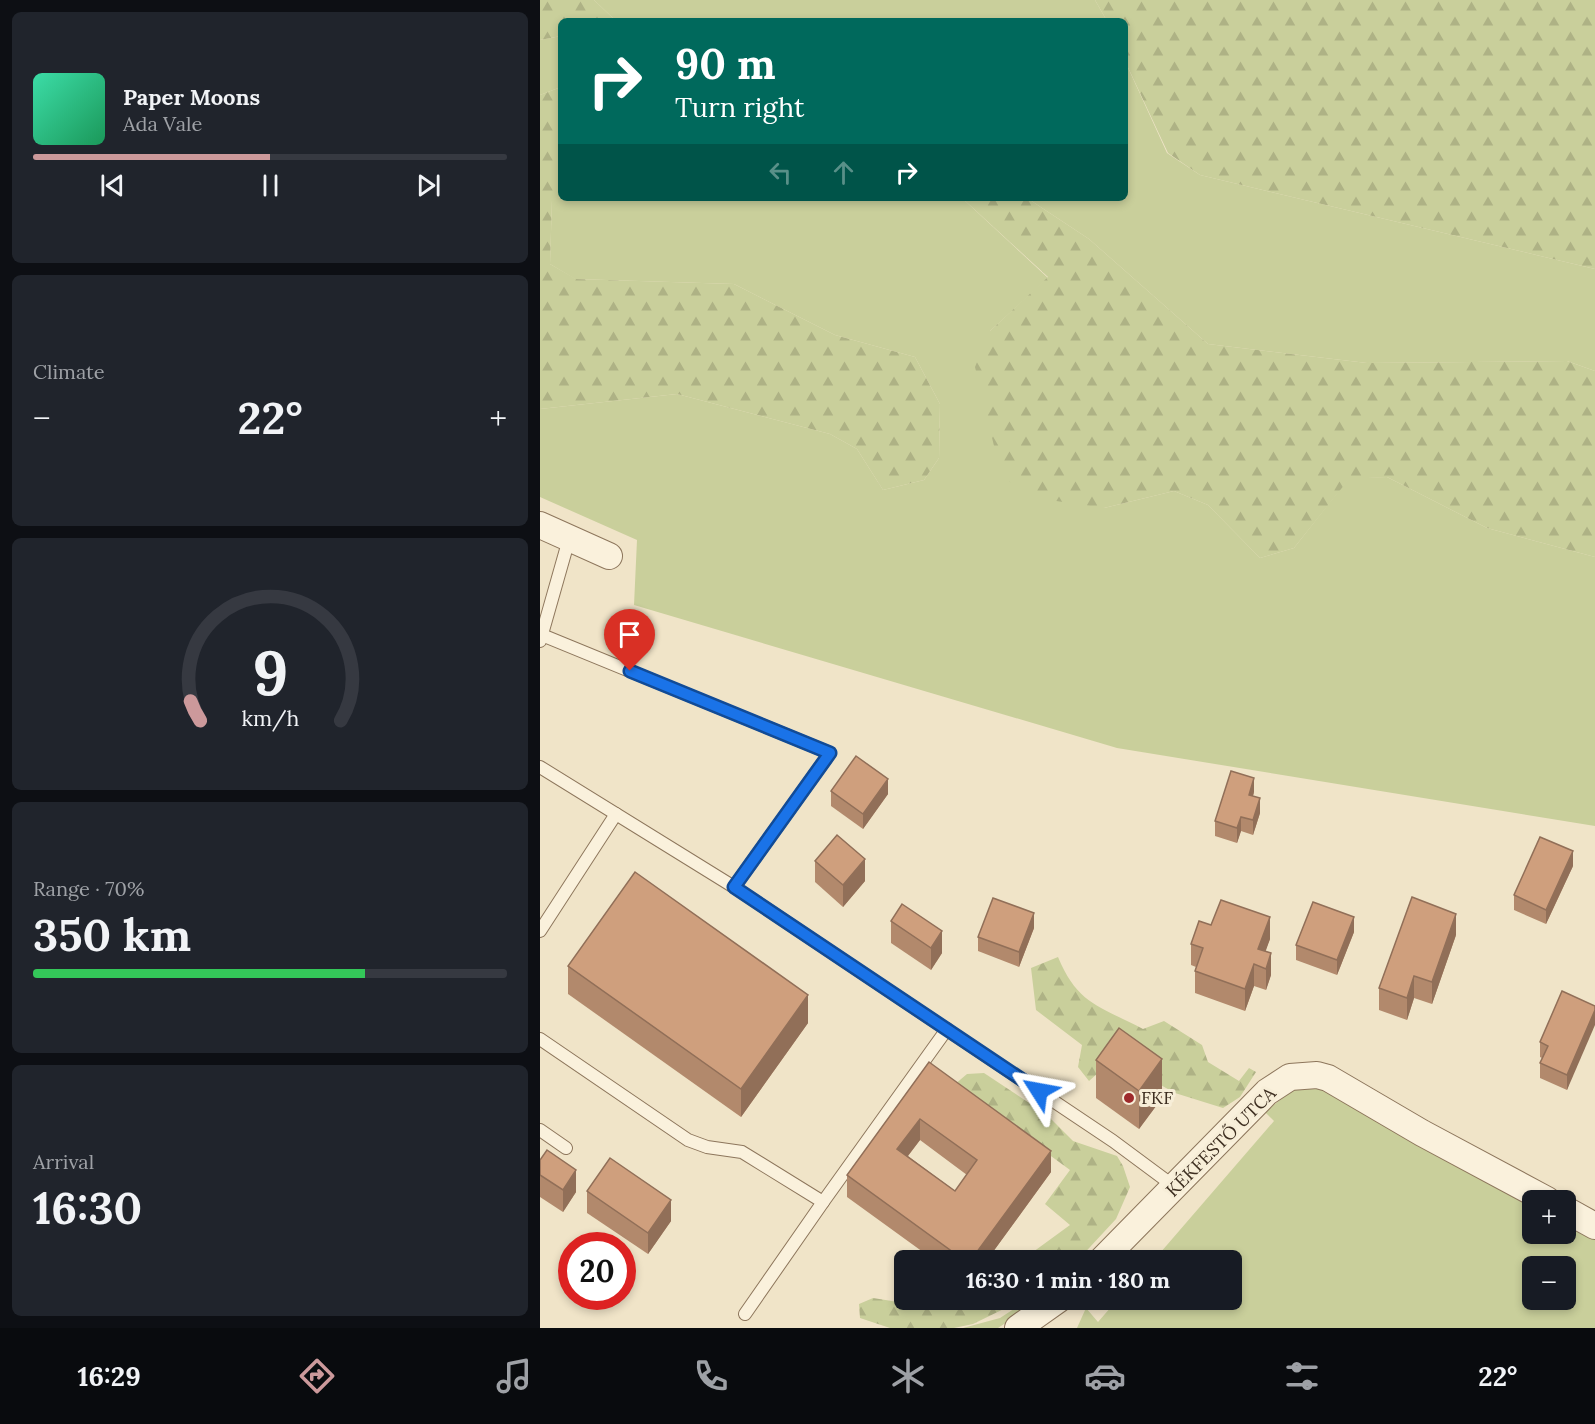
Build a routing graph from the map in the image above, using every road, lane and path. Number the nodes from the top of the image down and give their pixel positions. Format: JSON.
{"nodes":[{"id":1,"x":540,"y":525,"type":"edge"},
{"id":2,"x":569,"y":539,"type":"junction"},
{"id":3,"x":609,"y":556,"type":"dead end"},
{"id":4,"x":541,"y":638,"type":"edge"},
{"id":5,"x":540,"y":767,"type":"edge"},
{"id":6,"x":616,"y":814,"type":"junction"},
{"id":7,"x":734,"y":887,"type":"junction"},
{"id":8,"x":540,"y":931,"type":"edge"},
{"id":9,"x":947,"y":1029,"type":"junction"},
{"id":10,"x":540,"y":1039,"type":"edge"},
{"id":11,"x":540,"y":1130,"type":"edge"},
{"id":12,"x":566,"y":1148,"type":"dead end"},
{"id":13,"x":1175,"y":1187,"type":"junction"},
{"id":14,"x":1528,"y":1190,"type":"edge"},
{"id":15,"x":823,"y":1202,"type":"junction"},
{"id":16,"x":1576,"y":1216,"type":"edge"},
{"id":17,"x":1595,"y":1226,"type":"edge"},
{"id":18,"x":1112,"y":1250,"type":"edge"},
{"id":19,"x":1044,"y":1310,"type":"edge"},
{"id":20,"x":1057,"y":1310,"type":"edge"},
{"id":21,"x":745,"y":1314,"type":"dead end"},
{"id":22,"x":1018,"y":1328,"type":"edge"},
{"id":23,"x":1054,"y":1328,"type":"edge"}],
"edges":[{"from":1,"to":2,"type":"street"},
{"from":2,"to":3,"type":"street"},
{"from":2,"to":4,"type":"lane"},
{"from":4,"to":7,"type":"lane"},
{"from":5,"to":6,"type":"lane"},
{"from":6,"to":7,"type":"lane"},
{"from":6,"to":8,"type":"lane"},
{"from":7,"to":9,"type":"lane"},
{"from":9,"to":13,"type":"lane"},
{"from":9,"to":15,"type":"lane"},
{"from":10,"to":15,"type":"lane"},
{"from":11,"to":12,"type":"lane"},
{"from":13,"to":14,"type":"street","name":"KÉKFESTŐ UTCA"},
{"from":13,"to":18,"type":"street","name":"KÉKFESTŐ UTCA"},
{"from":15,"to":21,"type":"lane"},
{"from":16,"to":17,"type":"street"},
{"from":19,"to":22,"type":"street"},
{"from":20,"to":23,"type":"street"}]}
